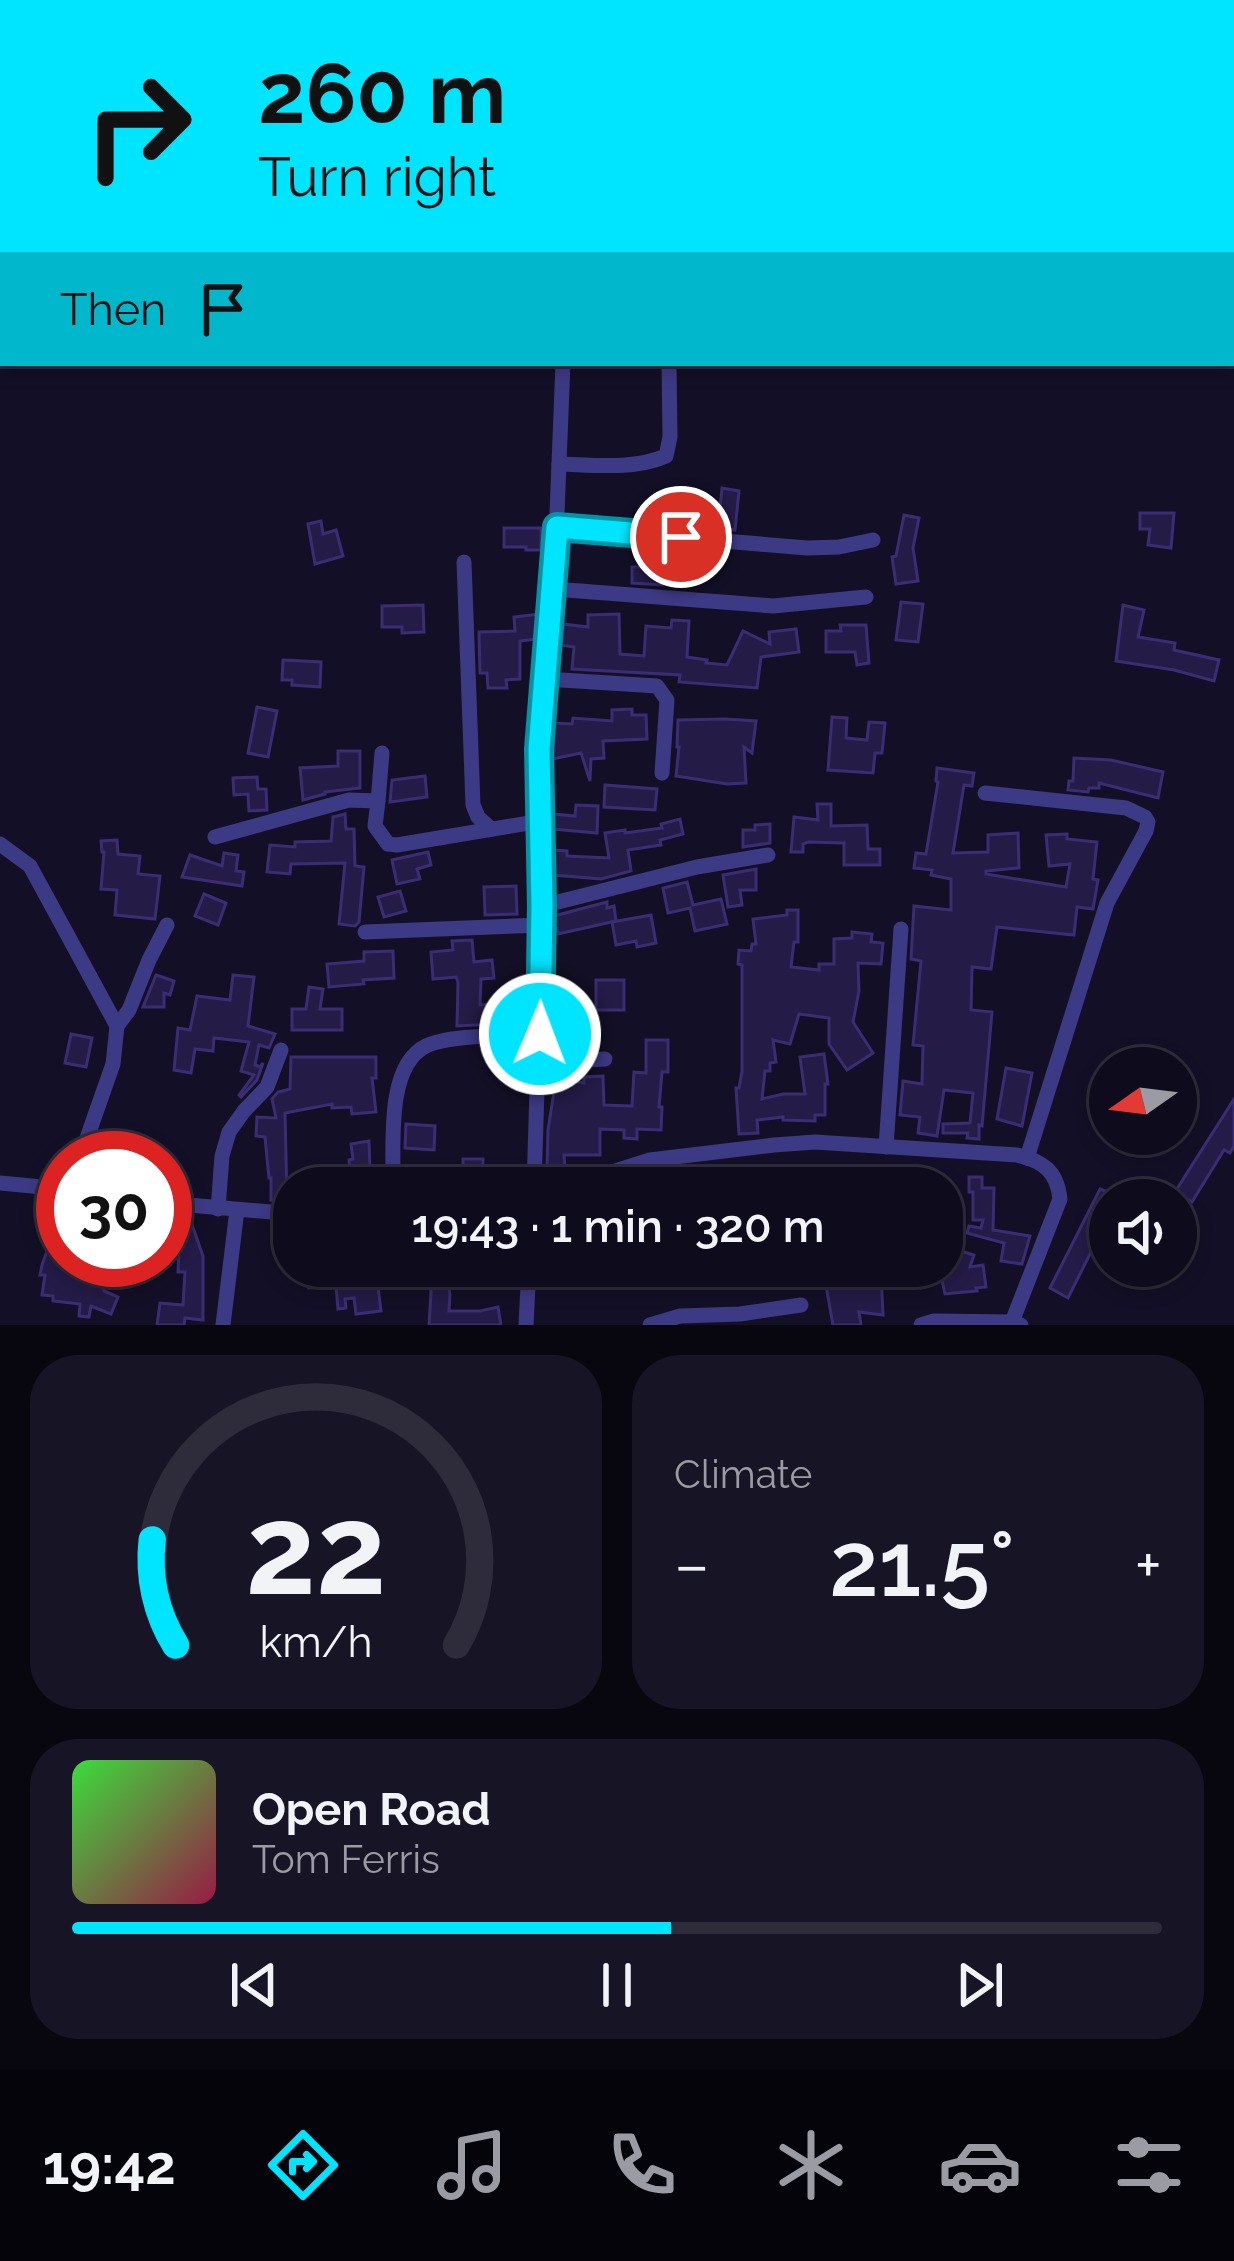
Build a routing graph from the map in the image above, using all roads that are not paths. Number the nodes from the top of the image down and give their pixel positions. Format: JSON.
{"nodes":[{"id":1,"x":563,"y":366,"type":"edge"},
{"id":2,"x":669,"y":366,"type":"edge"},
{"id":3,"x":559,"y":464,"type":"junction"},
{"id":4,"x":557,"y":527,"type":"junction"},
{"id":5,"x":873,"y":540,"type":"dead end"},
{"id":6,"x":464,"y":562,"type":"dead end"},
{"id":7,"x":554,"y":589,"type":"junction"},
{"id":8,"x":866,"y":597,"type":"dead end"},
{"id":9,"x":546,"y":679,"type":"junction"},
{"id":10,"x":382,"y":753,"type":"dead end"},
{"id":11,"x":662,"y":773,"type":"dead end"},
{"id":12,"x":985,"y":793,"type":"dead end"},
{"id":13,"x":378,"y":801,"type":"junction"},
{"id":14,"x":541,"y":820,"type":"junction"},
{"id":15,"x":491,"y":829,"type":"junction"},
{"id":16,"x":215,"y":838,"type":"dead end"},
{"id":17,"x":0,"y":844,"type":"edge"},
{"id":18,"x":768,"y":855,"type":"dead end"},
{"id":19,"x":542,"y":906,"type":"junction"},
{"id":20,"x":167,"y":925,"type":"dead end"},
{"id":21,"x":542,"y":925,"type":"junction"},
{"id":22,"x":902,"y":929,"type":"dead end"},
{"id":23,"x":364,"y":932,"type":"dead end"},
{"id":24,"x":117,"y":1026,"type":"junction"},
{"id":25,"x":540,"y":1034,"type":"junction"},
{"id":26,"x":281,"y":1050,"type":"dead end"},
{"id":27,"x":605,"y":1059,"type":"dead end"},
{"id":28,"x":539,"y":1063,"type":"junction"},
{"id":29,"x":89,"y":1131,"type":"edge"},
{"id":30,"x":886,"y":1147,"type":"junction"},
{"id":31,"x":1027,"y":1158,"type":"junction"},
{"id":32,"x":394,"y":1167,"type":"edge"},
{"id":33,"x":535,"y":1167,"type":"edge"},
{"id":34,"x":628,"y":1167,"type":"edge"},
{"id":35,"x":0,"y":1183,"type":"edge"},
{"id":36,"x":36,"y":1187,"type":"edge"},
{"id":37,"x":192,"y":1206,"type":"edge"},
{"id":38,"x":218,"y":1209,"type":"junction"},
{"id":39,"x":237,"y":1210,"type":"junction"},
{"id":40,"x":273,"y":1213,"type":"edge"},
{"id":41,"x":528,"y":1287,"type":"edge"},
{"id":42,"x":801,"y":1305,"type":"dead end"},
{"id":43,"x":1015,"y":1324,"type":"edge"},
{"id":44,"x":224,"y":1325,"type":"edge"},
{"id":45,"x":526,"y":1325,"type":"edge"},
{"id":46,"x":650,"y":1325,"type":"edge"},
{"id":47,"x":921,"y":1325,"type":"edge"}],
"edges":[{"from":1,"to":3,"type":"street"},
{"from":2,"to":3,"type":"street"},
{"from":3,"to":4,"type":"street"},
{"from":4,"to":5,"type":"street"},
{"from":4,"to":7,"type":"street"},
{"from":6,"to":15,"type":"street"},
{"from":7,"to":8,"type":"street"},
{"from":7,"to":9,"type":"street"},
{"from":9,"to":11,"type":"street"},
{"from":9,"to":14,"type":"street"},
{"from":10,"to":13,"type":"street"},
{"from":12,"to":31,"type":"street"},
{"from":13,"to":15,"type":"street"},
{"from":13,"to":16,"type":"street"},
{"from":14,"to":15,"type":"street"},
{"from":14,"to":19,"type":"street"},
{"from":17,"to":24,"type":"street"},
{"from":18,"to":19,"type":"street"},
{"from":19,"to":21,"type":"street"},
{"from":20,"to":24,"type":"street"},
{"from":21,"to":23,"type":"street"},
{"from":21,"to":25,"type":"street"},
{"from":22,"to":30,"type":"street"},
{"from":24,"to":29,"type":"street"},
{"from":25,"to":28,"type":"street"},
{"from":25,"to":32,"type":"street"},
{"from":26,"to":38,"type":"street"},
{"from":27,"to":28,"type":"street"},
{"from":28,"to":33,"type":"street"},
{"from":30,"to":31,"type":"street"},
{"from":30,"to":34,"type":"street"},
{"from":31,"to":43,"type":"street"},
{"from":35,"to":36,"type":"street"},
{"from":37,"to":38,"type":"street"},
{"from":38,"to":39,"type":"street"},
{"from":39,"to":40,"type":"street"},
{"from":39,"to":44,"type":"street"},
{"from":41,"to":45,"type":"street"},
{"from":42,"to":46,"type":"street"},
{"from":43,"to":47,"type":"street"}]}
